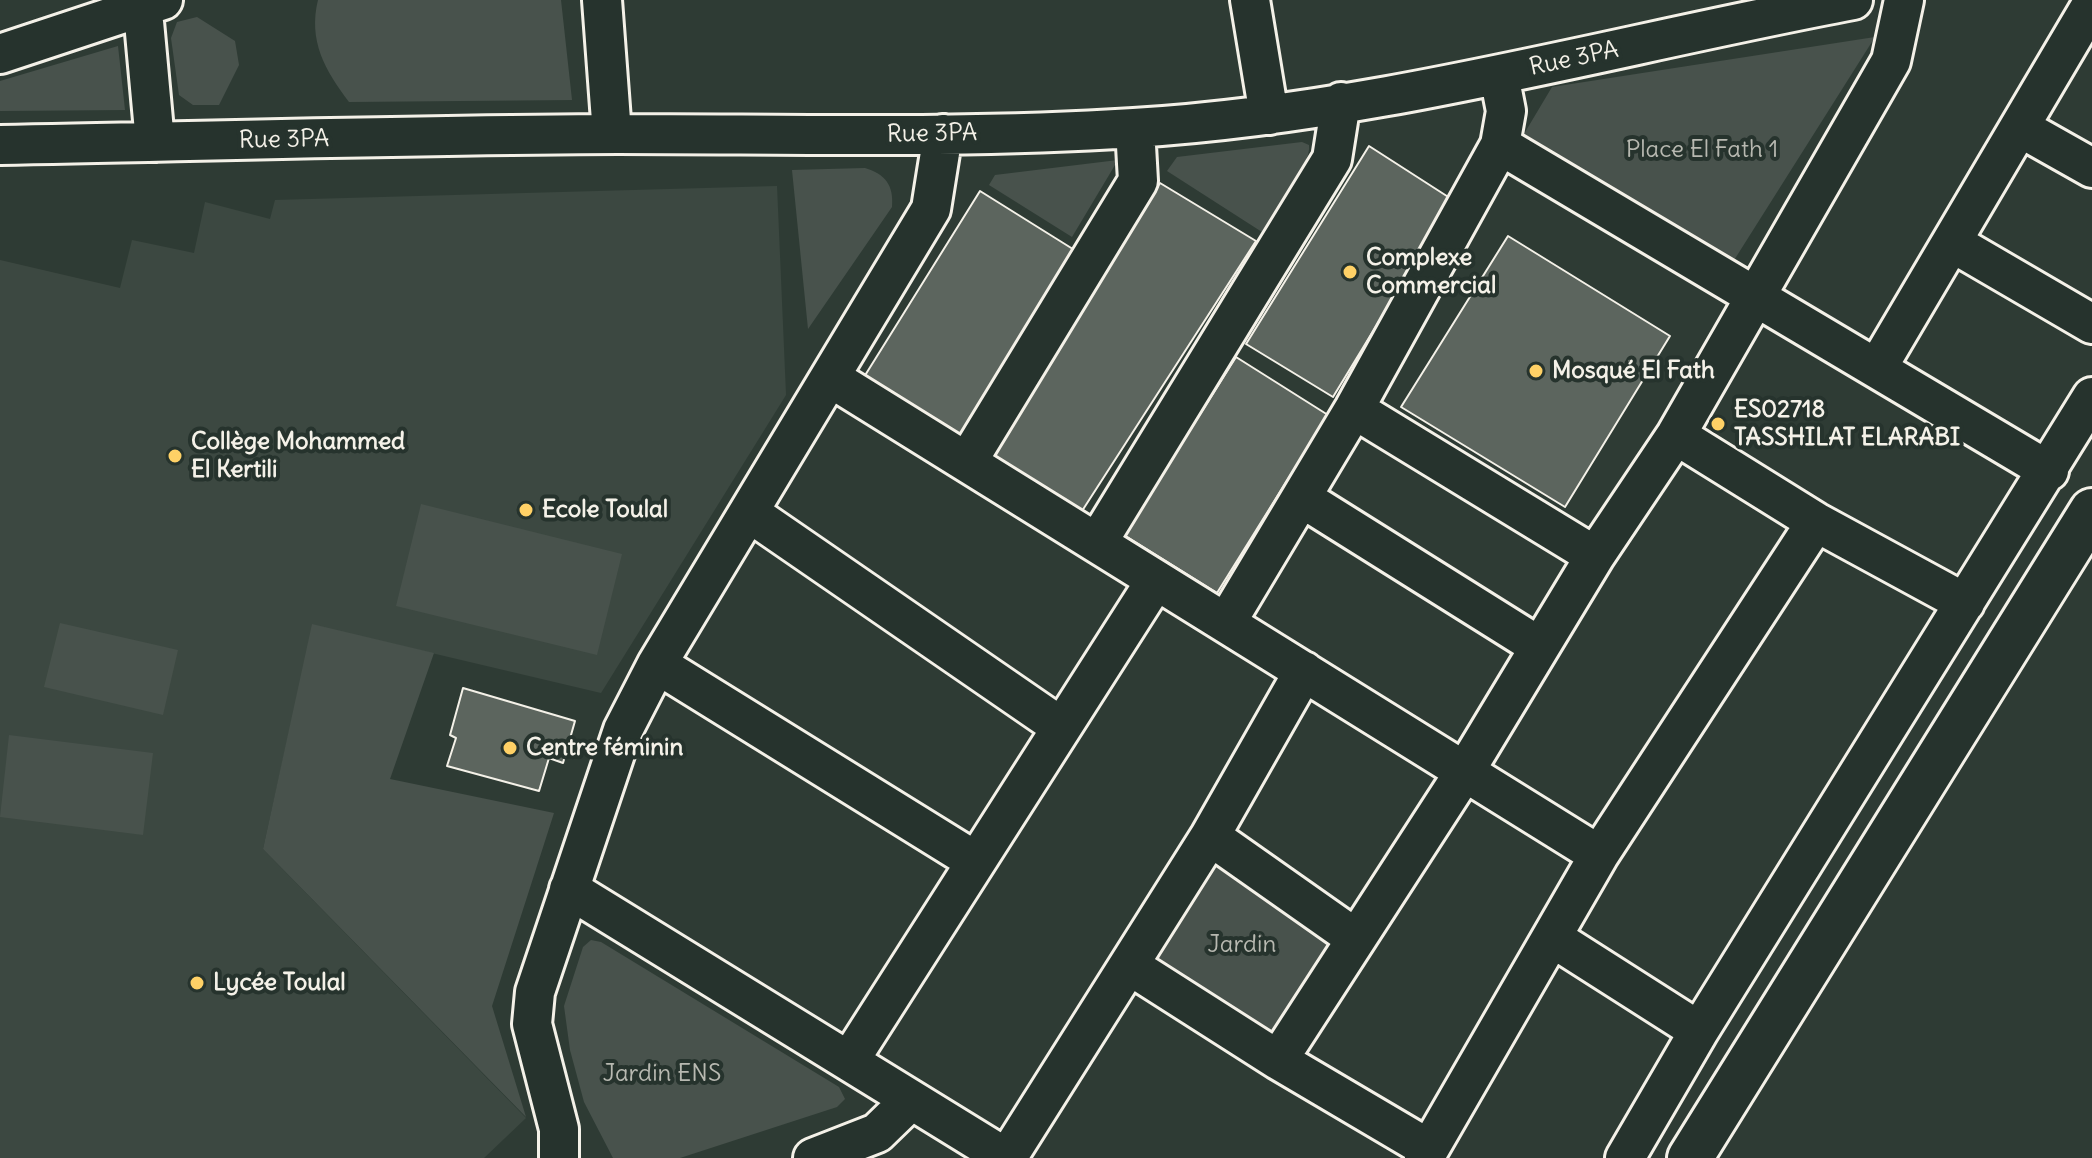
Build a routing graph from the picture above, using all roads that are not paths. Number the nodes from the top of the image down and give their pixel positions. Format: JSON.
{"nodes":[{"id":1,"x":602,"y":0,"type":"edge"},
{"id":2,"x":1250,"y":0,"type":"edge"},
{"id":3,"x":1853,"y":0,"type":"edge"},
{"id":4,"x":1904,"y":0,"type":"edge"},
{"id":5,"x":149,"y":2,"type":"edge"},
{"id":6,"x":2092,"y":4,"type":"edge"},
{"id":7,"x":1784,"y":6,"type":"edge"},
{"id":8,"x":0,"y":54,"type":"edge"},
{"id":9,"x":1499,"y":75,"type":"junction"},
{"id":10,"x":1341,"y":102,"type":"junction"},
{"id":11,"x":1269,"y":115,"type":"junction"},
{"id":12,"x":1135,"y":128,"type":"junction"},
{"id":13,"x":2021,"y":128,"type":"junction"},
{"id":14,"x":612,"y":134,"type":"junction"},
{"id":15,"x":943,"y":134,"type":"junction"},
{"id":16,"x":155,"y":142,"type":"junction"},
{"id":17,"x":0,"y":145,"type":"edge"},
{"id":18,"x":1500,"y":145,"type":"junction"},
{"id":19,"x":2092,"y":168,"type":"edge"},
{"id":20,"x":1953,"y":243,"type":"junction"},
{"id":21,"x":1754,"y":296,"type":"junction"},
{"id":22,"x":2092,"y":324,"type":"edge"},
{"id":23,"x":1877,"y":368,"type":"junction"},
{"id":24,"x":831,"y":378,"type":"junction"},
{"id":25,"x":2092,"y":397,"type":"edge"},
{"id":26,"x":1354,"y":409,"type":"junction"},
{"id":27,"x":1676,"y":435,"type":"junction"},
{"id":28,"x":967,"y":462,"type":"junction"},
{"id":29,"x":2049,"y":471,"type":"junction"},
{"id":30,"x":1302,"y":498,"type":"junction"},
{"id":31,"x":2092,"y":511,"type":"edge"},
{"id":32,"x":750,"y":513,"type":"junction"},
{"id":33,"x":1816,"y":522,"type":"junction"},
{"id":34,"x":1097,"y":543,"type":"junction"},
{"id":35,"x":1595,"y":556,"type":"junction"},
{"id":36,"x":1156,"y":580,"type":"junction"},
{"id":37,"x":1965,"y":603,"type":"junction"},
{"id":38,"x":1226,"y":623,"type":"junction"},
{"id":39,"x":1540,"y":647,"type":"junction"},
{"id":40,"x":657,"y":664,"type":"junction"},
{"id":41,"x":1304,"y":671,"type":"junction"},
{"id":42,"x":1061,"y":727,"type":"junction"},
{"id":43,"x":1465,"y":771,"type":"junction"},
{"id":44,"x":1210,"y":836,"type":"junction"},
{"id":45,"x":1599,"y":855,"type":"junction"},
{"id":46,"x":975,"y":861,"type":"junction"},
{"id":47,"x":569,"y":889,"type":"junction"},
{"id":48,"x":1355,"y":938,"type":"junction"},
{"id":49,"x":1553,"y":938,"type":"junction"},
{"id":50,"x":1129,"y":965,"type":"junction"},
{"id":51,"x":1699,"y":1031,"type":"junction"},
{"id":52,"x":1278,"y":1060,"type":"junction"},
{"id":53,"x":849,"y":1061,"type":"junction"},
{"id":54,"x":911,"y":1100,"type":"junction"},
{"id":55,"x":1426,"y":1154,"type":"edge"},
{"id":56,"x":559,"y":1158,"type":"edge"},
{"id":57,"x":813,"y":1158,"type":"edge"},
{"id":58,"x":1007,"y":1158,"type":"edge"},
{"id":59,"x":1625,"y":1158,"type":"edge"},
{"id":60,"x":1690,"y":1158,"type":"edge"}],
"edges":[{"from":1,"to":14,"type":"street"},
{"from":2,"to":11,"type":"street"},
{"from":3,"to":7,"type":"street","name":"Rue 3PA"},
{"from":4,"to":21,"type":"street"},
{"from":5,"to":8,"type":"street"},
{"from":5,"to":16,"type":"street"},
{"from":6,"to":13,"type":"street"},
{"from":7,"to":9,"type":"street","name":"Rue 3PA"},
{"from":9,"to":10,"type":"street","name":"Rue 3PA"},
{"from":9,"to":18,"type":"street"},
{"from":10,"to":11,"type":"street","name":"Rue 3PA"},
{"from":10,"to":34,"type":"street"},
{"from":11,"to":12,"type":"street","name":"Rue 3PA"},
{"from":12,"to":15,"type":"street","name":"Rue 3PA"},
{"from":12,"to":28,"type":"street"},
{"from":13,"to":19,"type":"street"},
{"from":13,"to":20,"type":"street"},
{"from":14,"to":15,"type":"street","name":"Rue 3PA"},
{"from":14,"to":16,"type":"street","name":"Rue 3PA"},
{"from":15,"to":24,"type":"street"},
{"from":16,"to":17,"type":"street","name":"Rue 3PA"},
{"from":18,"to":21,"type":"street"},
{"from":18,"to":26,"type":"street"},
{"from":20,"to":22,"type":"street"},
{"from":20,"to":23,"type":"street"},
{"from":21,"to":23,"type":"street"},
{"from":21,"to":27,"type":"street"},
{"from":23,"to":29,"type":"street"},
{"from":24,"to":28,"type":"street"},
{"from":24,"to":32,"type":"street"},
{"from":25,"to":29,"type":"street"},
{"from":26,"to":30,"type":"street"},
{"from":26,"to":35,"type":"street"},
{"from":27,"to":33,"type":"street"},
{"from":27,"to":35,"type":"street"},
{"from":28,"to":34,"type":"street"},
{"from":29,"to":37,"type":"street"},
{"from":30,"to":38,"type":"street"},
{"from":30,"to":39,"type":"street"},
{"from":31,"to":60,"type":"main road"},
{"from":32,"to":40,"type":"street"},
{"from":32,"to":42,"type":"street"},
{"from":33,"to":37,"type":"street"},
{"from":33,"to":45,"type":"street"},
{"from":34,"to":36,"type":"street"},
{"from":35,"to":39,"type":"street"},
{"from":36,"to":38,"type":"street"},
{"from":36,"to":42,"type":"street"},
{"from":37,"to":51,"type":"street"},
{"from":38,"to":41,"type":"street"},
{"from":39,"to":43,"type":"street"},
{"from":40,"to":46,"type":"street"},
{"from":40,"to":47,"type":"street"},
{"from":41,"to":43,"type":"street"},
{"from":41,"to":44,"type":"street"},
{"from":42,"to":46,"type":"street"},
{"from":43,"to":45,"type":"street"},
{"from":43,"to":48,"type":"street"},
{"from":44,"to":48,"type":"street"},
{"from":44,"to":50,"type":"street"},
{"from":45,"to":49,"type":"street"},
{"from":46,"to":53,"type":"street"},
{"from":47,"to":53,"type":"street"},
{"from":47,"to":56,"type":"street"},
{"from":48,"to":52,"type":"street"},
{"from":49,"to":51,"type":"street"},
{"from":49,"to":55,"type":"street"},
{"from":50,"to":52,"type":"street"},
{"from":50,"to":58,"type":"street"},
{"from":51,"to":59,"type":"street"},
{"from":52,"to":55,"type":"street"},
{"from":53,"to":54,"type":"street"},
{"from":54,"to":57,"type":"street"},
{"from":54,"to":58,"type":"street"}]}
